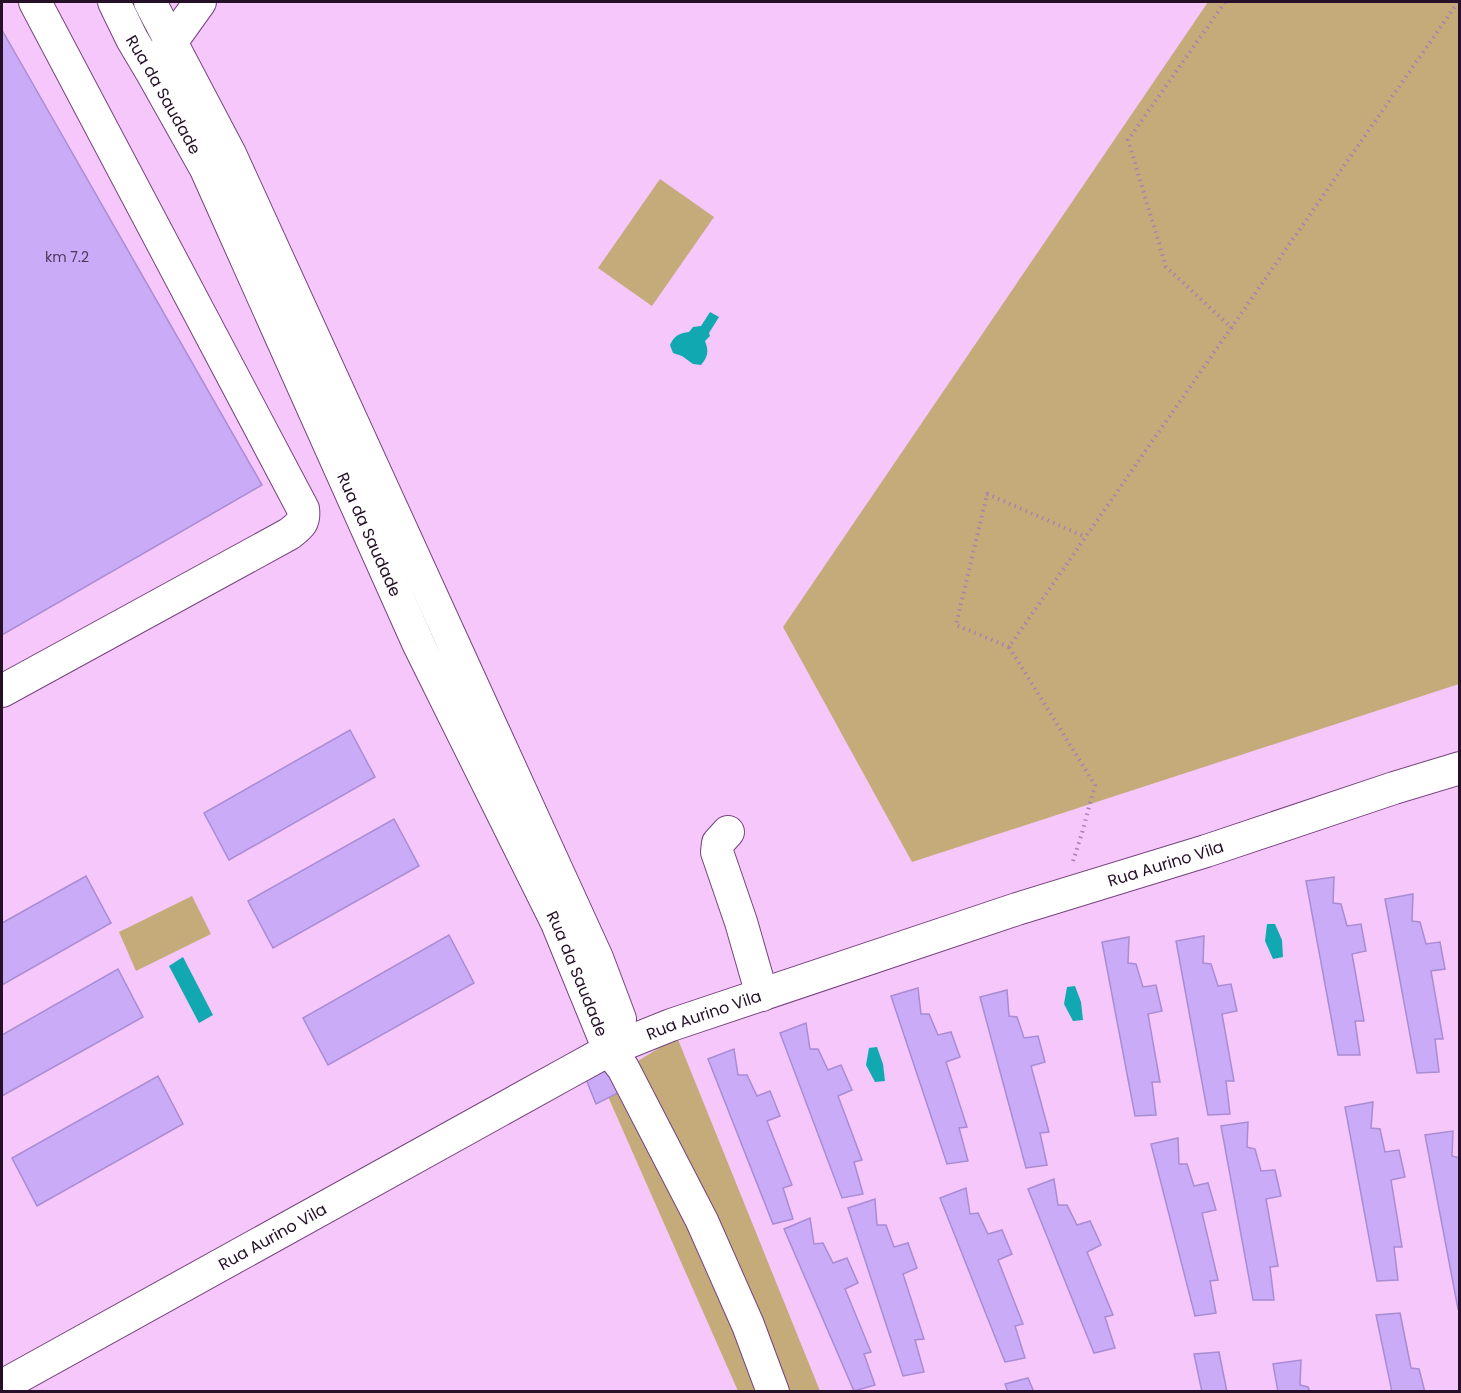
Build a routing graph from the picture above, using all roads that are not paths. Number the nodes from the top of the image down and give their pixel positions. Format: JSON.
{"nodes":[{"id":1,"x":35,"y":2,"type":"edge"},
{"id":2,"x":114,"y":2,"type":"edge"},
{"id":3,"x":200,"y":2,"type":"edge"},
{"id":4,"x":155,"y":4,"type":"edge"},
{"id":5,"x":132,"y":39,"type":"junction"},
{"id":6,"x":172,"y":42,"type":"junction"},
{"id":7,"x":151,"y":71,"type":"junction"},
{"id":8,"x":2,"y":691,"type":"edge"},
{"id":9,"x":1460,"y":768,"type":"edge"},
{"id":10,"x":728,"y":832,"type":"dead end"},
{"id":11,"x":762,"y":995,"type":"junction"},
{"id":12,"x":620,"y":1054,"type":"junction"},
{"id":13,"x":2,"y":1386,"type":"edge"},
{"id":14,"x":773,"y":1392,"type":"edge"}],
"edges":[{"from":1,"to":8,"type":"street"},
{"from":2,"to":5,"type":"street","name":"Rua da Saudade"},
{"from":3,"to":6,"type":"street"},
{"from":4,"to":5,"type":"street"},
{"from":4,"to":6,"type":"street","name":"Rua da Saudade"},
{"from":5,"to":7,"type":"street","name":"Rua da Saudade"},
{"from":6,"to":7,"type":"street"},
{"from":6,"to":12,"type":"street","name":"Rua da Saudade"},
{"from":7,"to":12,"type":"street","name":"Rua da Saudade"},
{"from":9,"to":11,"type":"street","name":"Rua Aurino Vila"},
{"from":10,"to":11,"type":"street"},
{"from":11,"to":12,"type":"street","name":"Rua Aurino Vila"},
{"from":12,"to":13,"type":"street","name":"Rua Aurino Vila"},
{"from":12,"to":14,"type":"street","name":"Rua da Saudade"}]}
